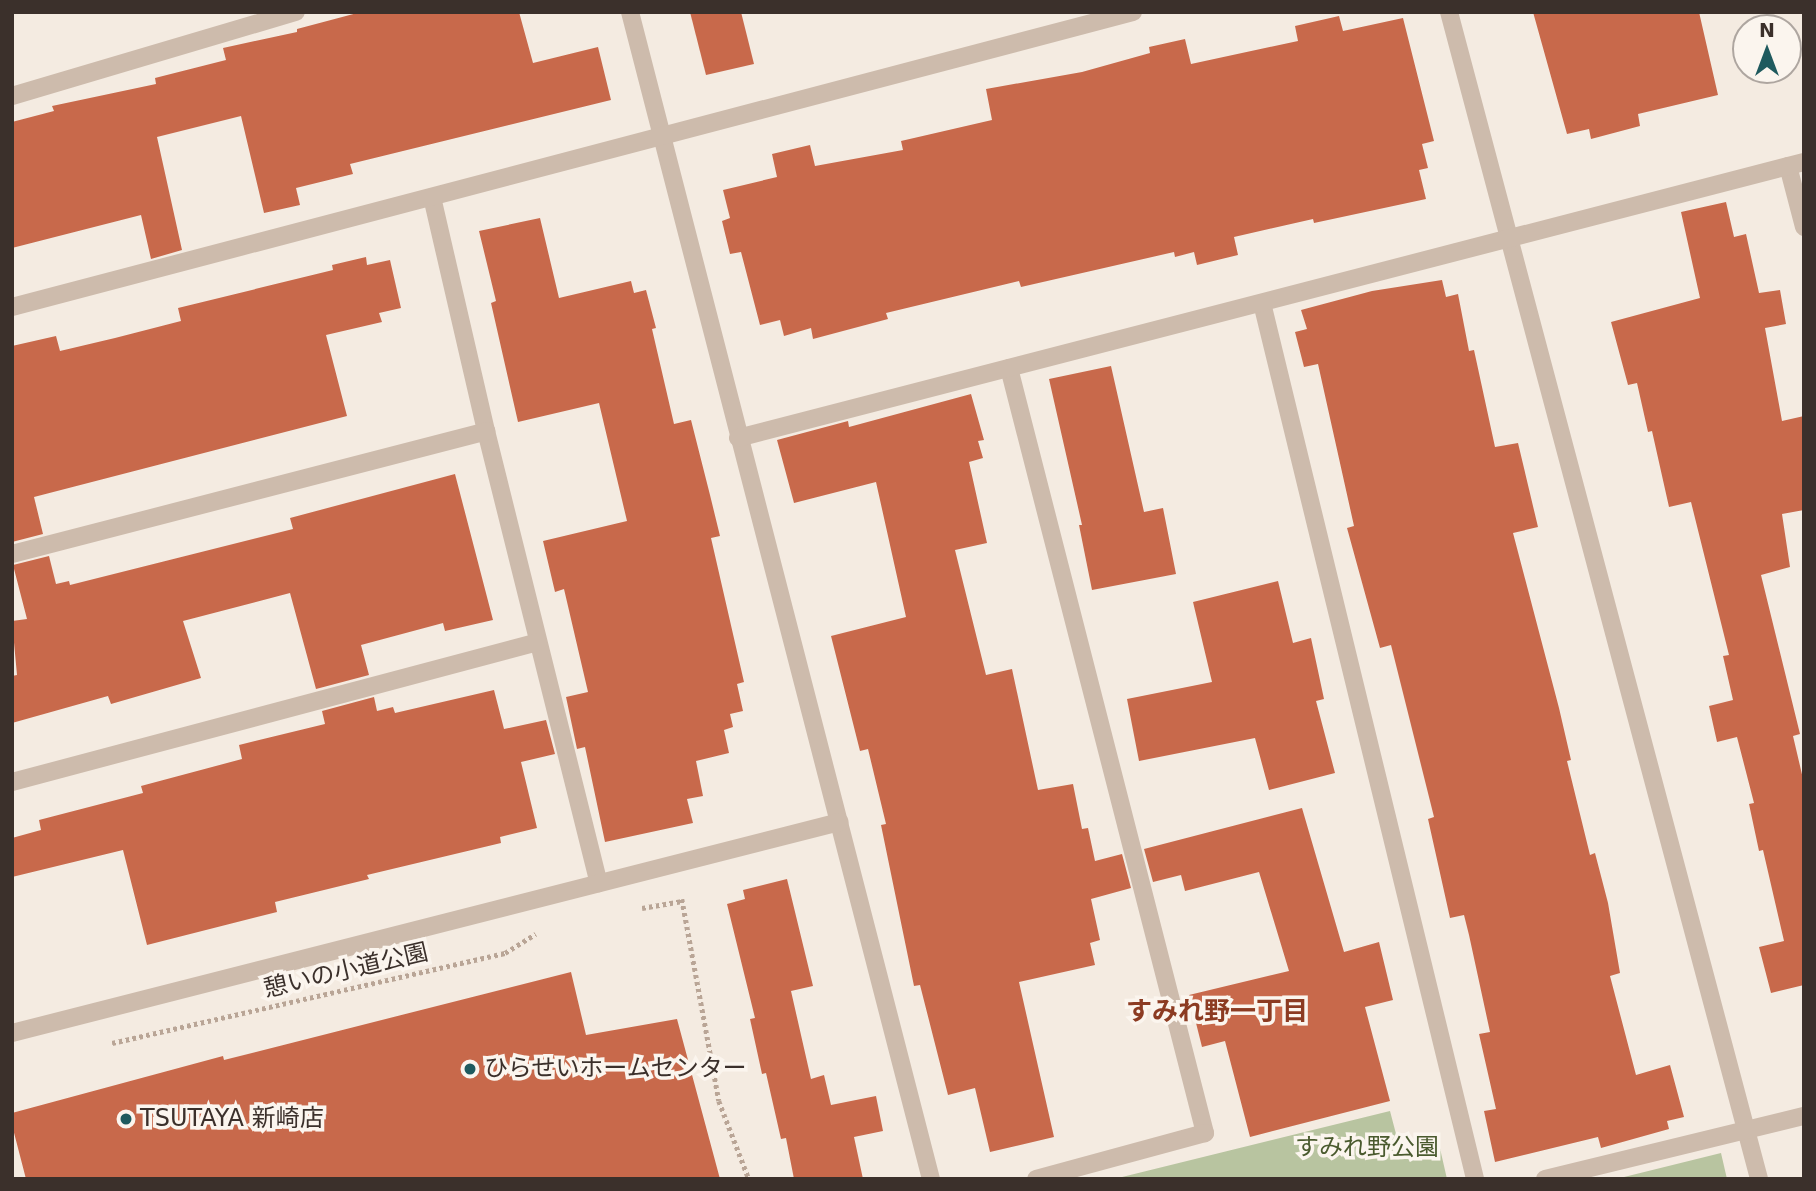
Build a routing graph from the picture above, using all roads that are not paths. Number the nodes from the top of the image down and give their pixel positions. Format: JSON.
{"nodes":[{"id":1,"x":296,"y":12,"type":"edge"},
{"id":2,"x":630,"y":12,"type":"edge"},
{"id":3,"x":1133,"y":12,"type":"edge"},
{"id":4,"x":1449,"y":12,"type":"edge"},
{"id":5,"x":12,"y":96,"type":"edge"},
{"id":6,"x":661,"y":138,"type":"junction"},
{"id":7,"x":1796,"y":164,"type":"edge"},
{"id":8,"x":432,"y":197,"type":"junction"},
{"id":9,"x":1804,"y":227,"type":"edge"},
{"id":10,"x":1509,"y":239,"type":"junction"},
{"id":11,"x":1262,"y":303,"type":"junction"},
{"id":12,"x":12,"y":307,"type":"edge"},
{"id":13,"x":1009,"y":368,"type":"junction"},
{"id":14,"x":486,"y":431,"type":"junction"},
{"id":15,"x":738,"y":438,"type":"junction"},
{"id":16,"x":12,"y":554,"type":"edge"},
{"id":17,"x":538,"y":642,"type":"junction"},
{"id":18,"x":12,"y":782,"type":"edge"},
{"id":19,"x":840,"y":822,"type":"junction"},
{"id":20,"x":599,"y":884,"type":"junction"},
{"id":21,"x":12,"y":1033,"type":"edge"},
{"id":22,"x":1804,"y":1116,"type":"edge"},
{"id":23,"x":1746,"y":1131,"type":"junction"},
{"id":24,"x":931,"y":1179,"type":"edge"},
{"id":25,"x":1036,"y":1179,"type":"edge"},
{"id":26,"x":1475,"y":1179,"type":"edge"},
{"id":27,"x":1545,"y":1179,"type":"edge"},
{"id":28,"x":1759,"y":1179,"type":"edge"}],
"edges":[{"from":1,"to":5,"type":"street"},
{"from":2,"to":6,"type":"street"},
{"from":3,"to":6,"type":"street"},
{"from":4,"to":10,"type":"street"},
{"from":6,"to":8,"type":"street"},
{"from":6,"to":15,"type":"street"},
{"from":7,"to":9,"type":"street"},
{"from":7,"to":10,"type":"street"},
{"from":8,"to":12,"type":"street"},
{"from":8,"to":14,"type":"street"},
{"from":10,"to":11,"type":"street"},
{"from":10,"to":23,"type":"street"},
{"from":11,"to":13,"type":"street"},
{"from":11,"to":26,"type":"street"},
{"from":13,"to":15,"type":"street"},
{"from":13,"to":25,"type":"street"},
{"from":14,"to":16,"type":"street"},
{"from":14,"to":17,"type":"street"},
{"from":15,"to":19,"type":"street"},
{"from":17,"to":18,"type":"street"},
{"from":17,"to":20,"type":"street"},
{"from":19,"to":20,"type":"street"},
{"from":19,"to":24,"type":"street"},
{"from":20,"to":21,"type":"street"},
{"from":22,"to":23,"type":"street"},
{"from":23,"to":27,"type":"street"},
{"from":23,"to":28,"type":"street"}]}
